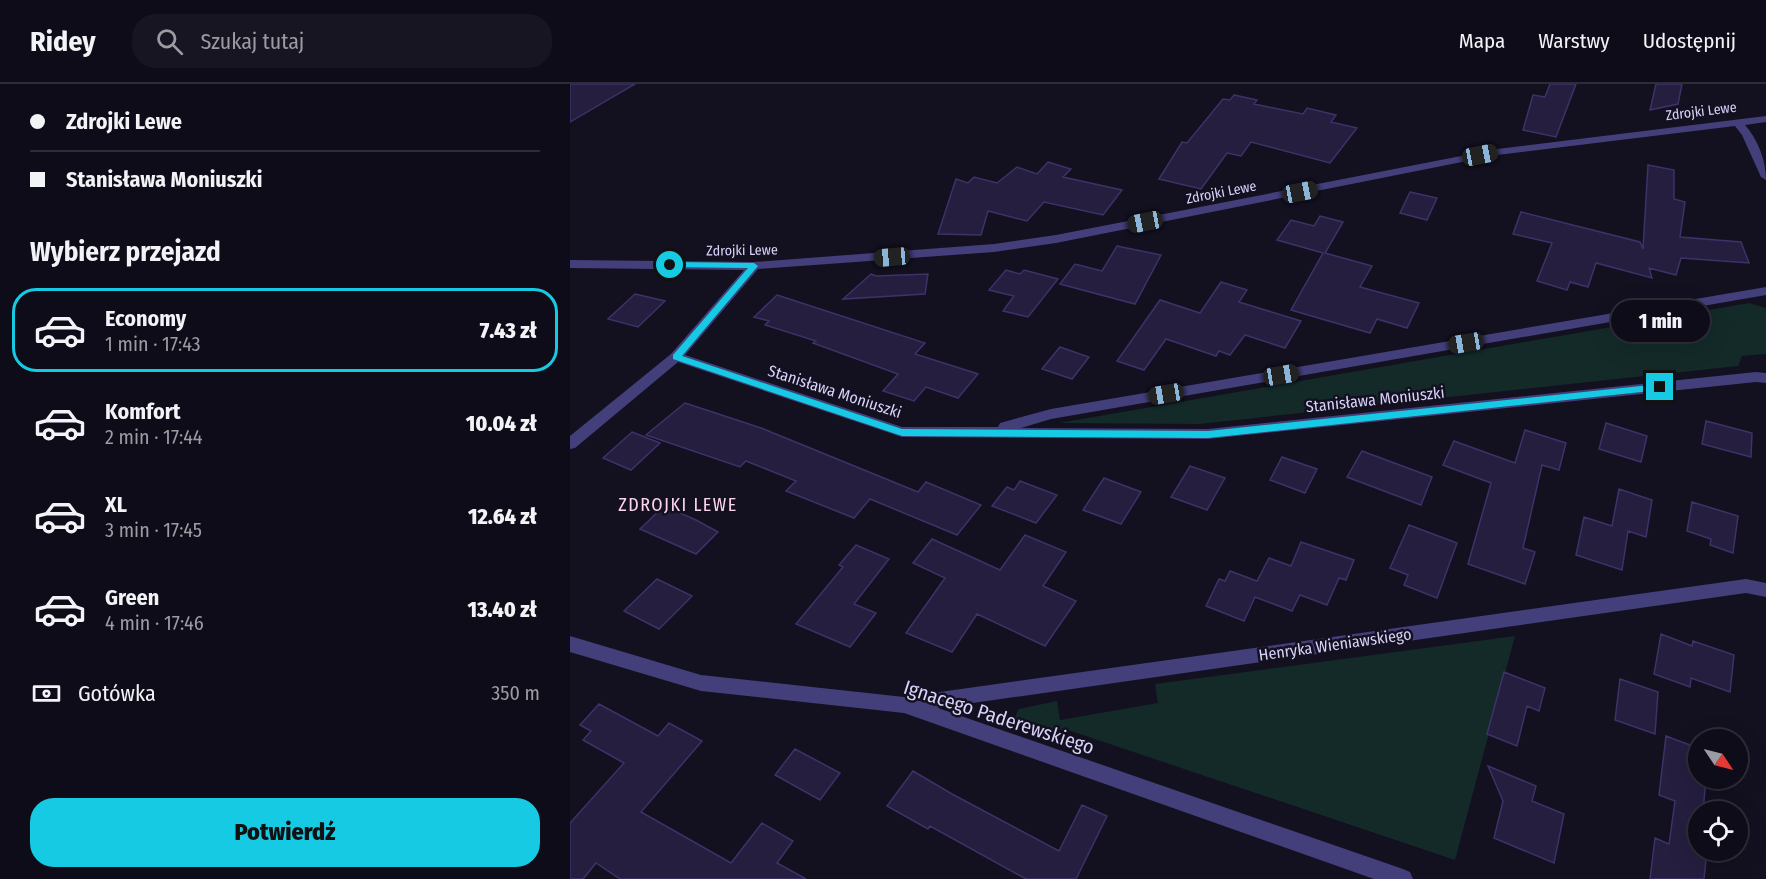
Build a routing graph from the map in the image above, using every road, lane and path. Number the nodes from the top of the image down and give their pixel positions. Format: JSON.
{"nodes":[{"id":1,"x":1766,"y":119,"type":"edge"},
{"id":2,"x":1737,"y":122,"type":"junction"},
{"id":3,"x":1766,"y":177,"type":"edge"},
{"id":4,"x":570,"y":264,"type":"edge"},
{"id":5,"x":754,"y":266,"type":"junction"},
{"id":6,"x":1766,"y":291,"type":"edge"},
{"id":7,"x":676,"y":357,"type":"junction"},
{"id":8,"x":1766,"y":378,"type":"edge"},
{"id":9,"x":987,"y":431,"type":"junction"},
{"id":10,"x":570,"y":444,"type":"edge"},
{"id":11,"x":1766,"y":590,"type":"edge"},
{"id":12,"x":570,"y":644,"type":"edge"},
{"id":13,"x":904,"y":705,"type":"junction"},
{"id":14,"x":1403,"y":879,"type":"edge"}],
"edges":[{"from":1,"to":2,"type":"street","name":"Zdrojki Lewe"},
{"from":2,"to":3,"type":"street"},
{"from":2,"to":5,"type":"street","name":"Zdrojki Lewe"},
{"from":4,"to":5,"type":"street","name":"Zdrojki Lewe"},
{"from":5,"to":7,"type":"street"},
{"from":6,"to":9,"type":"street","name":"Stanisława Moniuszki"},
{"from":7,"to":9,"type":"street","name":"Stanisława Moniuszki"},
{"from":7,"to":10,"type":"street"},
{"from":8,"to":9,"type":"street","name":"Stanisława Moniuszki"},
{"from":11,"to":13,"type":"street","name":"Henryka Wieniawskiego"},
{"from":12,"to":13,"type":"street","name":"Ignacego Paderewskiego"},
{"from":13,"to":14,"type":"street","name":"Ignacego Paderewskiego"}]}
